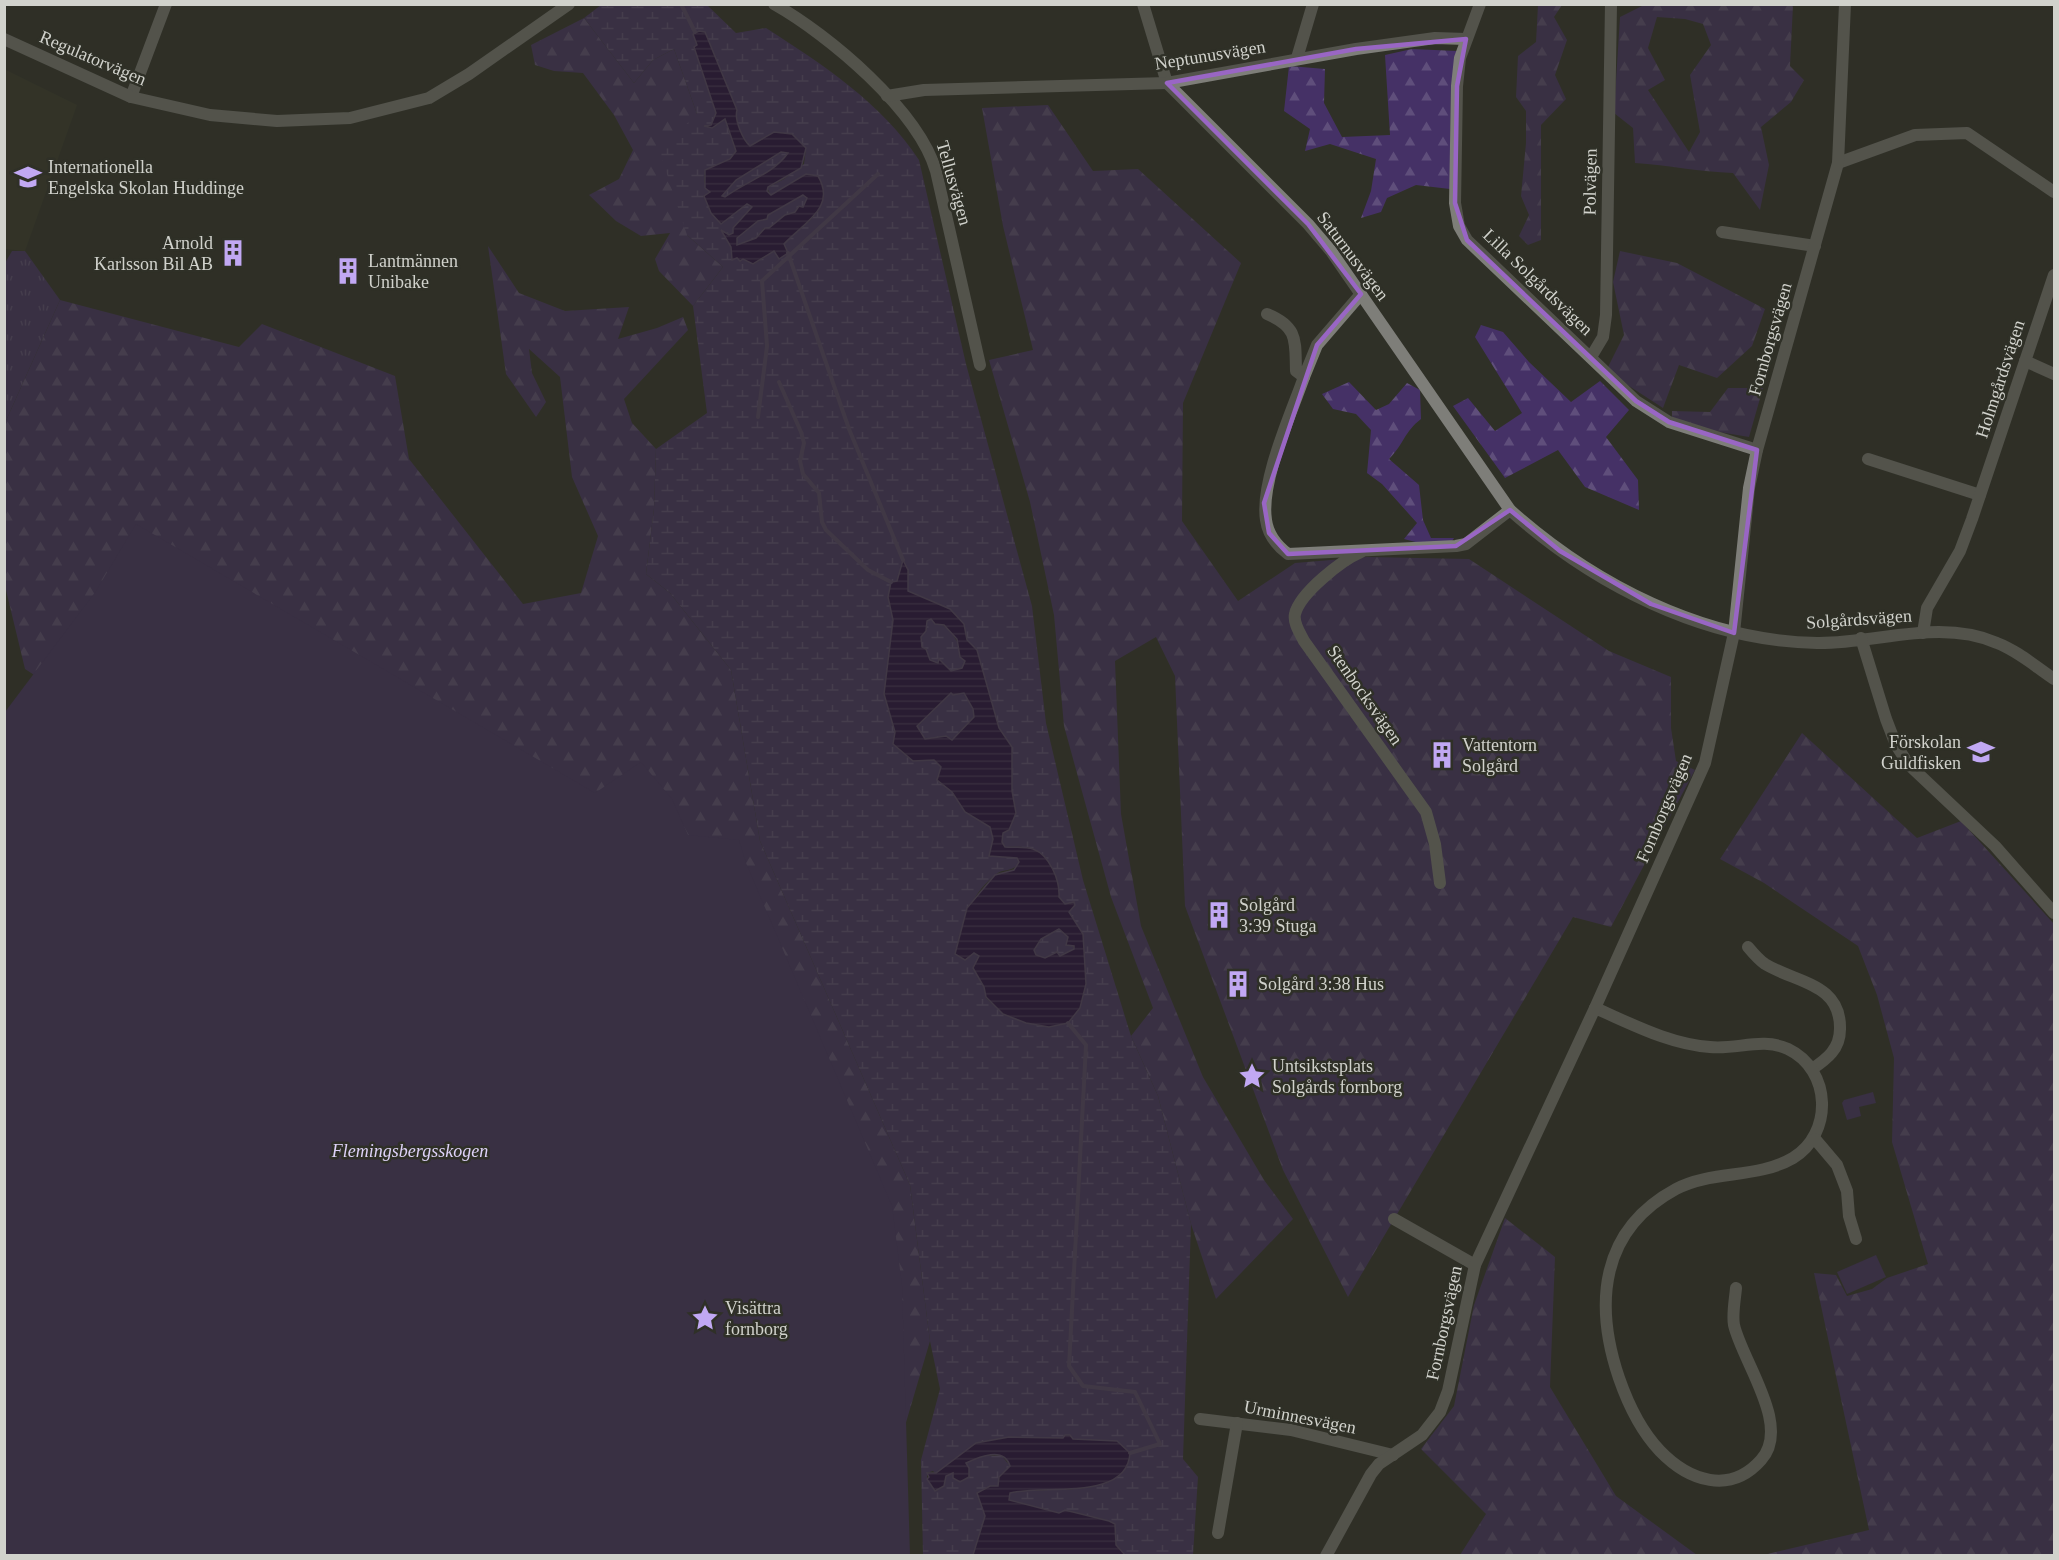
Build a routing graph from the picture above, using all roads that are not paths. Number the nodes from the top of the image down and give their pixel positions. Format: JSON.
{"nodes":[{"id":1,"x":166,"y":4,"type":"edge"},
{"id":2,"x":569,"y":4,"type":"edge"},
{"id":3,"x":774,"y":4,"type":"edge"},
{"id":4,"x":1143,"y":4,"type":"edge"},
{"id":5,"x":1313,"y":4,"type":"edge"},
{"id":6,"x":1480,"y":4,"type":"edge"},
{"id":7,"x":1611,"y":4,"type":"edge"},
{"id":8,"x":1845,"y":4,"type":"edge"},
{"id":9,"x":4,"y":39,"type":"edge"},
{"id":10,"x":1466,"y":39,"type":"junction"},
{"id":11,"x":1297,"y":58,"type":"junction"},
{"id":12,"x":1167,"y":83,"type":"junction"},
{"id":13,"x":887,"y":96,"type":"junction"},
{"id":14,"x":131,"y":97,"type":"junction"},
{"id":15,"x":1838,"y":163,"type":"junction"},
{"id":16,"x":2055,"y":192,"type":"edge"},
{"id":17,"x":1722,"y":232,"type":"dead end"},
{"id":18,"x":1815,"y":246,"type":"junction"},
{"id":19,"x":2055,"y":275,"type":"edge"},
{"id":20,"x":1361,"y":294,"type":"junction"},
{"id":21,"x":1267,"y":315,"type":"dead end"},
{"id":22,"x":1591,"y":357,"type":"junction"},
{"id":23,"x":2025,"y":361,"type":"junction"},
{"id":24,"x":980,"y":365,"type":"dead end"},
{"id":25,"x":2055,"y":374,"type":"edge"},
{"id":26,"x":1304,"y":377,"type":"junction"},
{"id":27,"x":1757,"y":450,"type":"junction"},
{"id":28,"x":1868,"y":459,"type":"dead end"},
{"id":29,"x":1980,"y":495,"type":"junction"},
{"id":30,"x":1510,"y":510,"type":"junction"},
{"id":31,"x":1364,"y":551,"type":"junction"},
{"id":32,"x":1734,"y":633,"type":"junction"},
{"id":33,"x":1923,"y":633,"type":"junction"},
{"id":34,"x":1861,"y":638,"type":"junction"},
{"id":35,"x":2055,"y":679,"type":"edge"},
{"id":36,"x":1440,"y":883,"type":"dead end"},
{"id":37,"x":2055,"y":913,"type":"edge"},
{"id":38,"x":1748,"y":948,"type":"dead end"},
{"id":39,"x":1595,"y":1008,"type":"junction"},
{"id":40,"x":1812,"y":1069,"type":"junction"},
{"id":41,"x":1815,"y":1139,"type":"junction"},
{"id":42,"x":1394,"y":1219,"type":"dead end"},
{"id":43,"x":1856,"y":1239,"type":"dead end"},
{"id":44,"x":1475,"y":1265,"type":"junction"},
{"id":45,"x":1736,"y":1288,"type":"dead end"},
{"id":46,"x":1200,"y":1419,"type":"dead end"},
{"id":47,"x":1236,"y":1423,"type":"junction"},
{"id":48,"x":1393,"y":1455,"type":"junction"},
{"id":49,"x":1218,"y":1533,"type":"dead end"},
{"id":50,"x":1326,"y":1556,"type":"edge"}],
"edges":[{"from":1,"to":14,"type":"street"},
{"from":2,"to":14,"type":"street","name":"Regulatorvägen"},
{"from":3,"to":13,"type":"street","name":"Tellusvägen"},
{"from":4,"to":12,"type":"street","name":"Saturnusvägen"},
{"from":5,"to":11,"type":"street"},
{"from":6,"to":10,"type":"street","name":"Lilla Solgårdsvägen"},
{"from":7,"to":22,"type":"street","name":"Polvägen"},
{"from":8,"to":15,"type":"street","name":"Fornborgsvägen"},
{"from":9,"to":14,"type":"street","name":"Regulatorvägen"},
{"from":10,"to":11,"type":"street","name":"Neptunusvägen"},
{"from":10,"to":22,"type":"street","name":"Lilla Solgårdsvägen"},
{"from":11,"to":12,"type":"street","name":"Neptunusvägen"},
{"from":12,"to":13,"type":"street","name":"Neptunusvägen"},
{"from":12,"to":20,"type":"street","name":"Saturnusvägen"},
{"from":13,"to":24,"type":"street","name":"Tellusvägen"},
{"from":15,"to":16,"type":"street"},
{"from":15,"to":18,"type":"street","name":"Fornborgsvägen"},
{"from":17,"to":18,"type":"street"},
{"from":18,"to":27,"type":"street","name":"Fornborgsvägen"},
{"from":19,"to":23,"type":"street","name":"Holmgårdsvägen"},
{"from":20,"to":26,"type":"street","name":"Stenbocksvägen"},
{"from":20,"to":30,"type":"street","name":"Saturnusvägen"},
{"from":21,"to":26,"type":"street"},
{"from":22,"to":27,"type":"street","name":"Lilla Solgårdsvägen"},
{"from":23,"to":25,"type":"street"},
{"from":23,"to":29,"type":"street","name":"Holmgårdsvägen"},
{"from":26,"to":31,"type":"street","name":"Stenbocksvägen"},
{"from":27,"to":32,"type":"street","name":"Fornborgsvägen"},
{"from":28,"to":29,"type":"street"},
{"from":29,"to":33,"type":"street","name":"Holmgårdsvägen"},
{"from":30,"to":31,"type":"street","name":"Stenbocksvägen"},
{"from":30,"to":32,"type":"street","name":"Solgårdsvägen"},
{"from":31,"to":36,"type":"street","name":"Stenbocksvägen"},
{"from":32,"to":34,"type":"street","name":"Solgårdsvägen"},
{"from":32,"to":39,"type":"street","name":"Fornborgsvägen"},
{"from":33,"to":34,"type":"street","name":"Solgårdsvägen"},
{"from":33,"to":35,"type":"street","name":"Solgårdsvägen"},
{"from":34,"to":37,"type":"street"},
{"from":38,"to":40,"type":"street"},
{"from":39,"to":40,"type":"street"},
{"from":39,"to":44,"type":"street","name":"Fornborgsvägen"},
{"from":40,"to":41,"type":"street"},
{"from":41,"to":43,"type":"street"},
{"from":41,"to":45,"type":"street"},
{"from":42,"to":44,"type":"street"},
{"from":44,"to":48,"type":"street","name":"Fornborgsvägen"},
{"from":46,"to":47,"type":"street","name":"Urminnesvägen"},
{"from":47,"to":48,"type":"street","name":"Urminnesvägen"},
{"from":47,"to":49,"type":"street"},
{"from":48,"to":50,"type":"street","name":"Fornborgsvägen"}]}
